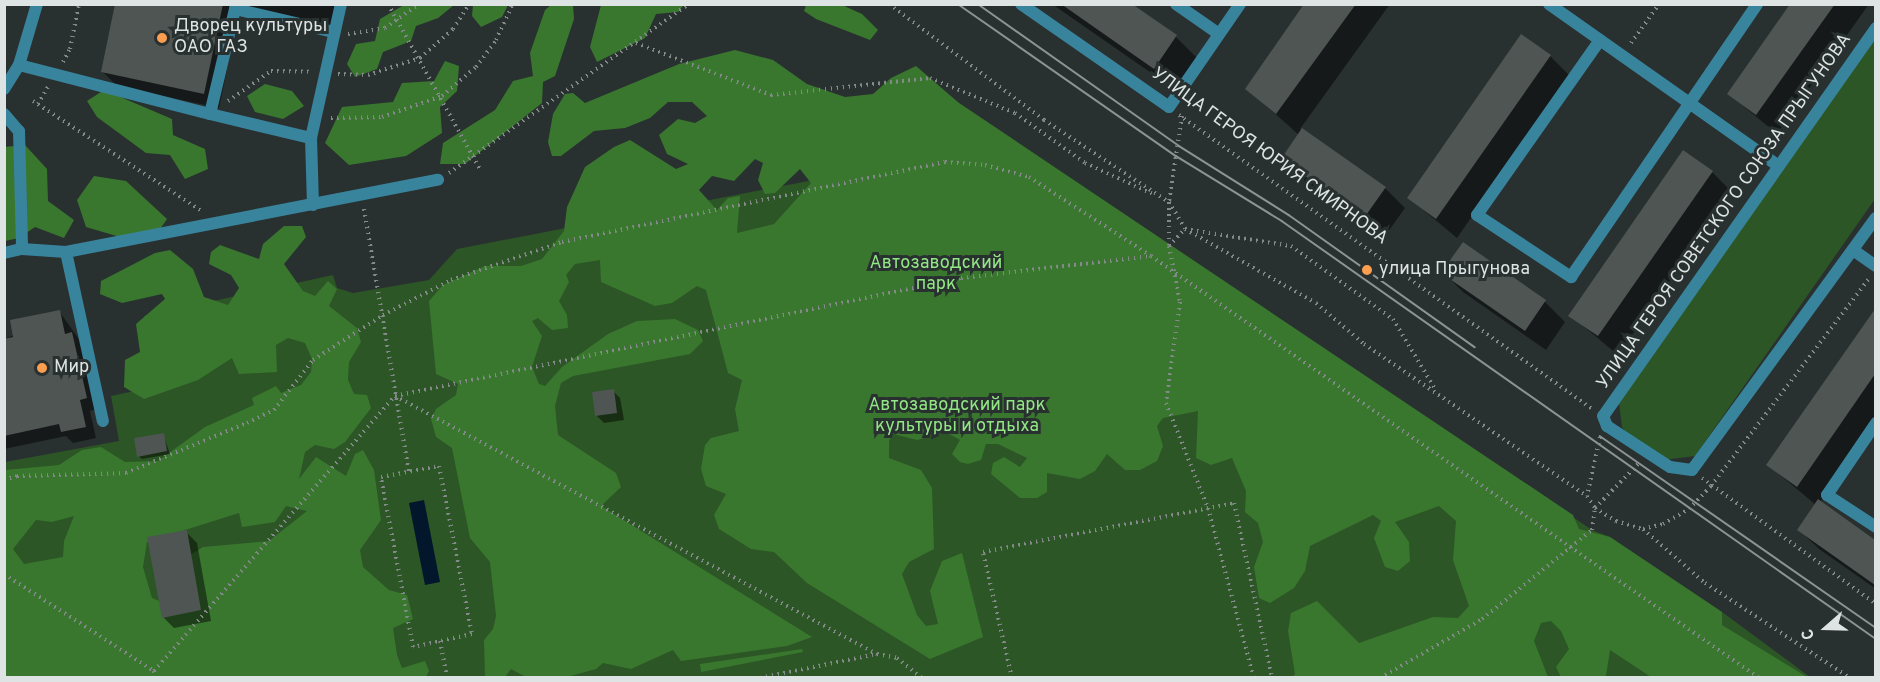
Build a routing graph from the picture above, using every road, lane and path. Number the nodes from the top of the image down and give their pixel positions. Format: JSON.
{"nodes":[{"id":1,"x":38,"y":4,"type":"edge"},
{"id":2,"x":79,"y":4,"type":"edge"},
{"id":3,"x":341,"y":4,"type":"edge"},
{"id":4,"x":388,"y":4,"type":"edge"},
{"id":5,"x":419,"y":4,"type":"edge"},
{"id":6,"x":469,"y":4,"type":"edge"},
{"id":7,"x":513,"y":4,"type":"edge"},
{"id":8,"x":689,"y":4,"type":"edge"},
{"id":9,"x":889,"y":4,"type":"edge"},
{"id":10,"x":1021,"y":4,"type":"edge"},
{"id":11,"x":1176,"y":4,"type":"edge"},
{"id":12,"x":1239,"y":4,"type":"edge"},
{"id":13,"x":1549,"y":4,"type":"edge"},
{"id":14,"x":1659,"y":4,"type":"edge"},
{"id":15,"x":1757,"y":4,"type":"edge"},
{"id":16,"x":398,"y":22,"type":"junction"},
{"id":17,"x":1875,"y":28,"type":"edge"},
{"id":18,"x":334,"y":32,"type":"junction"},
{"id":19,"x":1219,"y":34,"type":"junction"},
{"id":20,"x":1600,"y":40,"type":"junction"},
{"id":21,"x":636,"y":43,"type":"junction"},
{"id":22,"x":1622,"y":56,"type":"junction"},
{"id":23,"x":420,"y":58,"type":"junction"},
{"id":24,"x":19,"y":65,"type":"junction"},
{"id":25,"x":326,"y":72,"type":"junction"},
{"id":26,"x":55,"y":76,"type":"junction"},
{"id":27,"x":4,"y":89,"type":"edge"},
{"id":28,"x":442,"y":96,"type":"junction"},
{"id":29,"x":1689,"y":103,"type":"junction"},
{"id":30,"x":1169,"y":107,"type":"junction"},
{"id":31,"x":4,"y":114,"type":"edge"},
{"id":32,"x":210,"y":114,"type":"junction"},
{"id":33,"x":316,"y":115,"type":"junction"},
{"id":34,"x":1182,"y":117,"type":"junction"},
{"id":35,"x":311,"y":138,"type":"junction"},
{"id":36,"x":473,"y":157,"type":"junction"},
{"id":37,"x":1779,"y":166,"type":"junction"},
{"id":38,"x":481,"y":171,"type":"dead end"},
{"id":39,"x":438,"y":180,"type":"joint"},
{"id":40,"x":362,"y":196,"type":"junction"},
{"id":41,"x":1169,"y":202,"type":"junction"},
{"id":42,"x":313,"y":205,"type":"junction"},
{"id":43,"x":1875,"y":218,"type":"edge"},
{"id":44,"x":220,"y":223,"type":"junction"},
{"id":45,"x":1185,"y":229,"type":"junction"},
{"id":46,"x":1169,"y":246,"type":"junction"},
{"id":47,"x":22,"y":249,"type":"junction"},
{"id":48,"x":1853,"y":250,"type":"junction"},
{"id":49,"x":66,"y":252,"type":"junction"},
{"id":50,"x":4,"y":253,"type":"edge"},
{"id":51,"x":1152,"y":256,"type":"junction"},
{"id":52,"x":1875,"y":266,"type":"edge"},
{"id":53,"x":1174,"y":271,"type":"junction"},
{"id":54,"x":383,"y":315,"type":"junction"},
{"id":55,"x":1437,"y":392,"type":"junction"},
{"id":56,"x":395,"y":396,"type":"junction"},
{"id":57,"x":103,"y":421,"type":"dead end"},
{"id":58,"x":1605,"y":421,"type":"junction"},
{"id":59,"x":1875,"y":423,"type":"edge"},
{"id":60,"x":1646,"y":453,"type":"junction"},
{"id":61,"x":1692,"y":470,"type":"junction"},
{"id":62,"x":408,"y":471,"type":"junction"},
{"id":63,"x":4,"y":480,"type":"edge"},
{"id":64,"x":1587,"y":496,"type":"junction"},
{"id":65,"x":1208,"y":508,"type":"junction"},
{"id":66,"x":1875,"y":527,"type":"edge"},
{"id":67,"x":1643,"y":529,"type":"dead end"},
{"id":68,"x":1592,"y":530,"type":"dead end"},
{"id":69,"x":1574,"y":546,"type":"junction"},
{"id":70,"x":4,"y":574,"type":"edge"},
{"id":71,"x":1875,"y":604,"type":"edge"},
{"id":72,"x":440,"y":641,"type":"junction"},
{"id":73,"x":877,"y":654,"type":"junction"},
{"id":74,"x":154,"y":671,"type":"junction"},
{"id":75,"x":155,"y":678,"type":"edge"},
{"id":76,"x":447,"y":678,"type":"edge"},
{"id":77,"x":760,"y":678,"type":"edge"},
{"id":78,"x":922,"y":678,"type":"edge"},
{"id":79,"x":1012,"y":678,"type":"edge"},
{"id":80,"x":1254,"y":678,"type":"edge"},
{"id":81,"x":1272,"y":678,"type":"edge"},
{"id":82,"x":1380,"y":678,"type":"edge"},
{"id":83,"x":1759,"y":678,"type":"edge"},
{"id":84,"x":1850,"y":678,"type":"edge"}],
"edges":[{"from":1,"to":24,"type":"street"},
{"from":2,"to":26,"type":"path"},
{"from":3,"to":18,"type":"street"},
{"from":4,"to":16,"type":"path"},
{"from":5,"to":16,"type":"path"},
{"from":6,"to":23,"type":"path"},
{"from":7,"to":28,"type":"path"},
{"from":8,"to":21,"type":"path"},
{"from":9,"to":41,"type":"path"},
{"from":10,"to":30,"type":"street","name":"УЛИЦА ГЕРОЯ ЮРИЯ СМИРНОВА"},
{"from":11,"to":19,"type":"street"},
{"from":12,"to":19,"type":"street"},
{"from":13,"to":20,"type":"street"},
{"from":14,"to":22,"type":"path"},
{"from":15,"to":29,"type":"street"},
{"from":16,"to":18,"type":"path"},
{"from":16,"to":23,"type":"path"},
{"from":17,"to":37,"type":"street","name":"УЛИЦА ГЕРОЯ СОВЕТСКОГО СОЮЗА ПРЫГУНОВА"},
{"from":18,"to":25,"type":"street"},
{"from":18,"to":32,"type":"street"},
{"from":19,"to":30,"type":"street"},
{"from":20,"to":22,"type":"street"},
{"from":20,"to":29,"type":"street"},
{"from":21,"to":36,"type":"path"},
{"from":21,"to":41,"type":"path"},
{"from":22,"to":29,"type":"street"},
{"from":23,"to":25,"type":"path"},
{"from":23,"to":28,"type":"path"},
{"from":24,"to":26,"type":"street"},
{"from":24,"to":27,"type":"street"},
{"from":25,"to":32,"type":"path"},
{"from":25,"to":33,"type":"street"},
{"from":26,"to":32,"type":"street"},
{"from":26,"to":44,"type":"path"},
{"from":28,"to":33,"type":"path"},
{"from":28,"to":36,"type":"path"},
{"from":29,"to":37,"type":"street"},
{"from":30,"to":34,"type":"path","name":"УЛИЦА ГЕРОЯ ЮРИЯ СМИРНОВА"},
{"from":31,"to":47,"type":"street"},
{"from":32,"to":35,"type":"street"},
{"from":33,"to":35,"type":"street"},
{"from":34,"to":41,"type":"path"},
{"from":34,"to":58,"type":"path","name":"УЛИЦА ГЕРОЯ ЮРИЯ СМИРНОВА"},
{"from":35,"to":42,"type":"street"},
{"from":36,"to":38,"type":"path"},
{"from":36,"to":39,"type":"path"},
{"from":37,"to":58,"type":"street","name":"УЛИЦА ГЕРОЯ СОВЕТСКОГО СОЮЗА ПРЫГУНОВА"},
{"from":39,"to":40,"type":"street"},
{"from":40,"to":42,"type":"street"},
{"from":40,"to":54,"type":"path"},
{"from":41,"to":45,"type":"path"},
{"from":41,"to":46,"type":"path"},
{"from":42,"to":44,"type":"street"},
{"from":43,"to":48,"type":"street"},
{"from":44,"to":49,"type":"street"},
{"from":45,"to":46,"type":"path"},
{"from":45,"to":55,"type":"path"},
{"from":45,"to":55,"type":"path"},
{"from":46,"to":53,"type":"path"},
{"from":47,"to":49,"type":"street"},
{"from":47,"to":50,"type":"street"},
{"from":48,"to":52,"type":"street"},
{"from":48,"to":61,"type":"street"},
{"from":49,"to":57,"type":"street"},
{"from":51,"to":53,"type":"path"},
{"from":51,"to":54,"type":"path"},
{"from":51,"to":56,"type":"path"},
{"from":53,"to":65,"type":"path"},
{"from":53,"to":69,"type":"path"},
{"from":54,"to":56,"type":"path"},
{"from":54,"to":63,"type":"path"},
{"from":55,"to":64,"type":"path"},
{"from":56,"to":62,"type":"path"},
{"from":56,"to":73,"type":"path"},
{"from":56,"to":74,"type":"path"},
{"from":58,"to":60,"type":"street"},
{"from":58,"to":64,"type":"path"},
{"from":59,"to":66,"type":"street"},
{"from":60,"to":61,"type":"street"},
{"from":60,"to":64,"type":"path"},
{"from":61,"to":71,"type":"path"},
{"from":62,"to":72,"type":"path"},
{"from":62,"to":72,"type":"path"},
{"from":65,"to":79,"type":"path"},
{"from":65,"to":80,"type":"path"},
{"from":65,"to":81,"type":"path"},
{"from":67,"to":84,"type":"path"},
{"from":68,"to":69,"type":"path"},
{"from":69,"to":82,"type":"path"},
{"from":69,"to":83,"type":"path"},
{"from":70,"to":74,"type":"path"},
{"from":72,"to":76,"type":"path"},
{"from":73,"to":77,"type":"path"},
{"from":73,"to":78,"type":"path"},
{"from":74,"to":75,"type":"path"}]}
